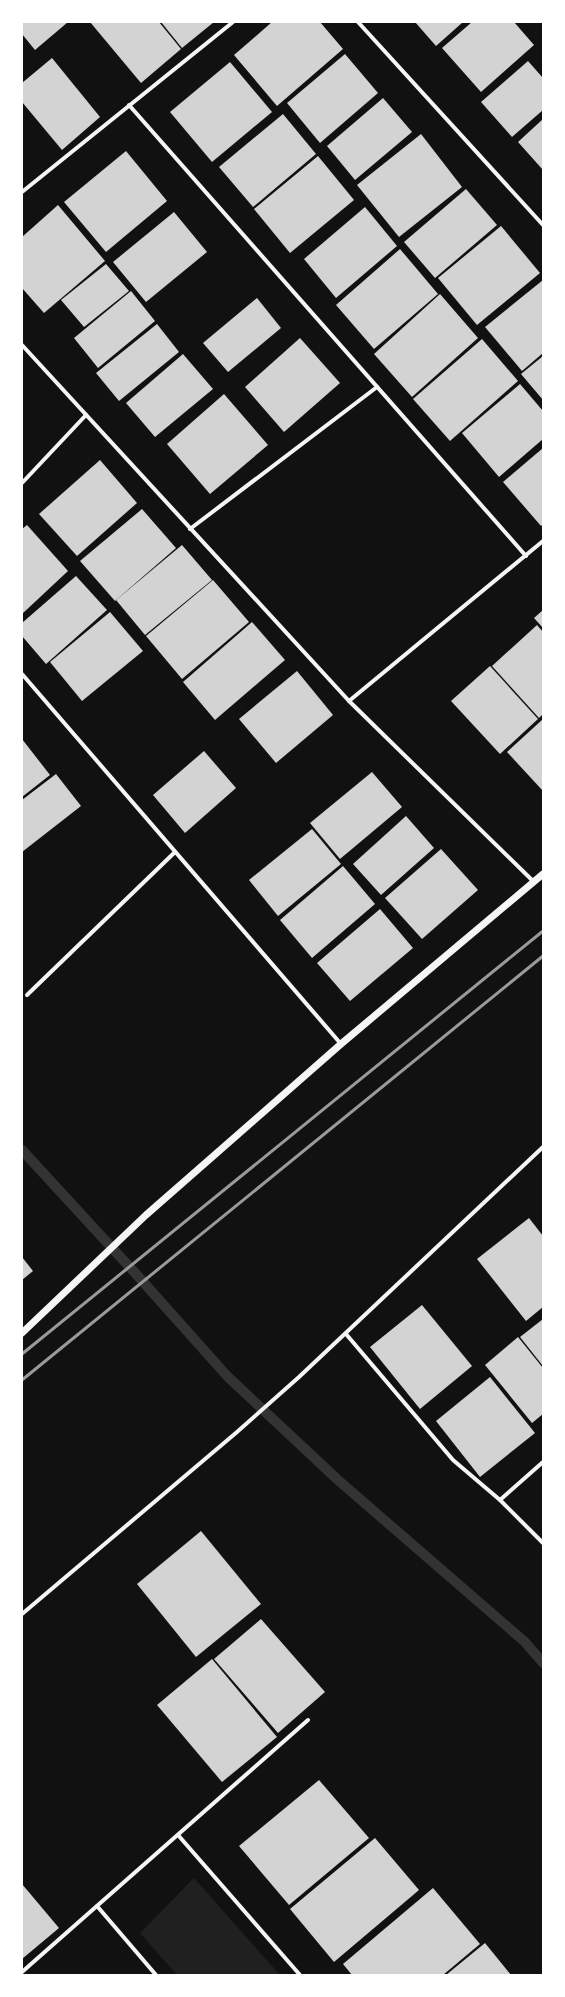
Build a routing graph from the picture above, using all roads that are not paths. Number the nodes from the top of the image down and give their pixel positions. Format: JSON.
{"nodes":[{"id":1,"x":233,"y":22,"type":"edge"},
{"id":2,"x":358,"y":22,"type":"edge"},
{"id":3,"x":129,"y":105,"type":"junction"},
{"id":4,"x":22,"y":192,"type":"edge"},
{"id":5,"x":543,"y":225,"type":"edge"},
{"id":6,"x":22,"y":345,"type":"edge"},
{"id":7,"x":376,"y":386,"type":"junction"},
{"id":8,"x":86,"y":415,"type":"junction"},
{"id":9,"x":22,"y":482,"type":"edge"},
{"id":10,"x":190,"y":529,"type":"junction"},
{"id":11,"x":543,"y":541,"type":"edge"},
{"id":12,"x":526,"y":556,"type":"junction"},
{"id":13,"x":22,"y":674,"type":"edge"},
{"id":14,"x":349,"y":701,"type":"junction"},
{"id":15,"x":174,"y":853,"type":"junction"},
{"id":16,"x":543,"y":874,"type":"edge"},
{"id":17,"x":534,"y":882,"type":"junction"},
{"id":18,"x":27,"y":995,"type":"dead end"},
{"id":19,"x":340,"y":1044,"type":"junction"},
{"id":20,"x":543,"y":1147,"type":"edge"},
{"id":21,"x":22,"y":1333,"type":"edge"},
{"id":22,"x":346,"y":1334,"type":"junction"},
{"id":23,"x":543,"y":1462,"type":"edge"},
{"id":24,"x":500,"y":1500,"type":"junction"},
{"id":25,"x":543,"y":1543,"type":"edge"},
{"id":26,"x":22,"y":1614,"type":"edge"},
{"id":27,"x":308,"y":1720,"type":"dead end"},
{"id":28,"x":178,"y":1835,"type":"junction"},
{"id":29,"x":97,"y":1906,"type":"junction"},
{"id":30,"x":22,"y":1972,"type":"edge"},
{"id":31,"x":156,"y":1975,"type":"edge"},
{"id":32,"x":300,"y":1975,"type":"edge"}],
"edges":[{"from":1,"to":3,"type":"street"},
{"from":2,"to":5,"type":"street"},
{"from":3,"to":4,"type":"street"},
{"from":3,"to":7,"type":"street"},
{"from":6,"to":8,"type":"street"},
{"from":7,"to":10,"type":"street"},
{"from":7,"to":12,"type":"street"},
{"from":8,"to":9,"type":"street"},
{"from":8,"to":10,"type":"street"},
{"from":10,"to":14,"type":"street"},
{"from":11,"to":12,"type":"street"},
{"from":12,"to":14,"type":"street"},
{"from":13,"to":15,"type":"street"},
{"from":14,"to":17,"type":"street"},
{"from":15,"to":18,"type":"street"},
{"from":15,"to":19,"type":"street"},
{"from":16,"to":17,"type":"street"},
{"from":17,"to":19,"type":"street"},
{"from":19,"to":21,"type":"street"},
{"from":20,"to":22,"type":"street"},
{"from":22,"to":24,"type":"street"},
{"from":22,"to":26,"type":"street"},
{"from":23,"to":24,"type":"street"},
{"from":24,"to":25,"type":"street"},
{"from":27,"to":28,"type":"street"},
{"from":28,"to":29,"type":"street"},
{"from":28,"to":32,"type":"street"},
{"from":29,"to":30,"type":"street"},
{"from":29,"to":31,"type":"street"}]}
